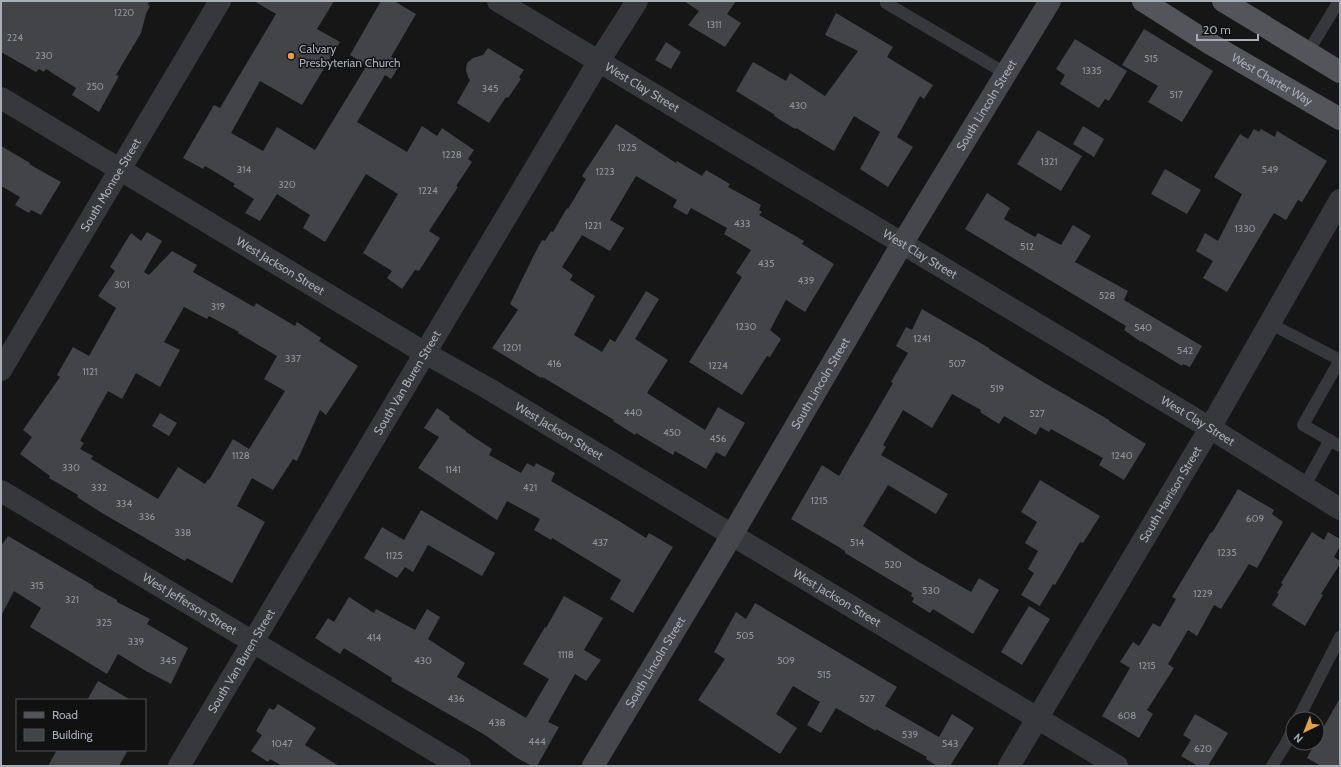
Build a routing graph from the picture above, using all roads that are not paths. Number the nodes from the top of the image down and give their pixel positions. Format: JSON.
{"nodes":[{"id":1,"x":220,"y":1,"type":"edge"},
{"id":2,"x":498,"y":1,"type":"edge"},
{"id":3,"x":637,"y":1,"type":"edge"},
{"id":4,"x":1050,"y":1,"type":"edge"},
{"id":5,"x":1143,"y":1,"type":"edge"},
{"id":6,"x":1339,"y":1,"type":"edge"},
{"id":7,"x":886,"y":3,"type":"dead end"},
{"id":8,"x":1237,"y":4,"type":"edge"},
{"id":9,"x":1308,"y":52,"type":"junction"},
{"id":10,"x":599,"y":61,"type":"junction"},
{"id":11,"x":1340,"y":72,"type":"edge"},
{"id":12,"x":1006,"y":73,"type":"junction"},
{"id":13,"x":1,"y":98,"type":"edge"},
{"id":14,"x":1340,"y":118,"type":"edge"},
{"id":15,"x":121,"y":169,"type":"junction"},
{"id":16,"x":1340,"y":200,"type":"edge"},
{"id":17,"x":902,"y":244,"type":"junction"},
{"id":18,"x":1269,"y":323,"type":"junction"},
{"id":19,"x":425,"y":353,"type":"junction"},
{"id":20,"x":1340,"y":360,"type":"edge"},
{"id":21,"x":1,"y":370,"type":"edge"},
{"id":22,"x":1210,"y":428,"type":"junction"},
{"id":23,"x":1335,"y":443,"type":"edge"},
{"id":24,"x":1304,"y":487,"type":"junction"},
{"id":25,"x":1,"y":491,"type":"edge"},
{"id":26,"x":1340,"y":509,"type":"edge"},
{"id":27,"x":732,"y":535,"type":"junction"},
{"id":28,"x":1340,"y":637,"type":"edge"},
{"id":29,"x":253,"y":642,"type":"junction"},
{"id":30,"x":1302,"y":711,"type":"edge"},
{"id":31,"x":1038,"y":718,"type":"junction"},
{"id":32,"x":1285,"y":745,"type":"edge"},
{"id":33,"x":179,"y":766,"type":"edge"},
{"id":34,"x":460,"y":766,"type":"edge"},
{"id":35,"x":593,"y":766,"type":"edge"},
{"id":36,"x":1009,"y":766,"type":"edge"},
{"id":37,"x":1117,"y":766,"type":"edge"},
{"id":38,"x":1272,"y":766,"type":"edge"}],
"edges":[{"from":1,"to":15,"type":"street","name":"South Monroe Street"},
{"from":2,"to":10,"type":"street","name":"West Clay Street"},
{"from":3,"to":10,"type":"street","name":"South Van Buren Street"},
{"from":4,"to":12,"type":"street","name":"South Lincoln Street"},
{"from":5,"to":14,"type":"main road","name":"West Charter Way"},
{"from":6,"to":9,"type":"lane"},
{"from":7,"to":12,"type":"lane"},
{"from":8,"to":9,"type":"main road"},
{"from":9,"to":11,"type":"main road"},
{"from":10,"to":17,"type":"street","name":"West Clay Street"},
{"from":10,"to":19,"type":"street","name":"South Van Buren Street"},
{"from":12,"to":17,"type":"street","name":"South Lincoln Street"},
{"from":13,"to":15,"type":"street","name":"West Jackson Street"},
{"from":15,"to":19,"type":"street","name":"West Jackson Street"},
{"from":15,"to":21,"type":"street","name":"South Monroe Street"},
{"from":16,"to":18,"type":"street","name":"South Harrison Street"},
{"from":17,"to":22,"type":"street","name":"West Clay Street"},
{"from":17,"to":27,"type":"street","name":"South Lincoln Street"},
{"from":18,"to":20,"type":"lane"},
{"from":18,"to":22,"type":"street","name":"South Harrison Street"},
{"from":19,"to":27,"type":"street","name":"West Jackson Street"},
{"from":19,"to":29,"type":"street","name":"South Van Buren Street"},
{"from":20,"to":23,"type":"lane"},
{"from":22,"to":24,"type":"street","name":"West Clay Street"},
{"from":22,"to":31,"type":"street","name":"South Harrison Street"},
{"from":23,"to":24,"type":"lane"},
{"from":24,"to":26,"type":"street","name":"West Clay Street"},
{"from":25,"to":29,"type":"street","name":"West Jefferson Street"},
{"from":27,"to":31,"type":"street","name":"West Jackson Street"},
{"from":27,"to":35,"type":"street","name":"South Lincoln Street"},
{"from":28,"to":30,"type":"lane"},
{"from":29,"to":33,"type":"street","name":"South Van Buren Street"},
{"from":29,"to":34,"type":"street","name":"West Jefferson Street"},
{"from":31,"to":36,"type":"street","name":"South Harrison Street"},
{"from":31,"to":37,"type":"street","name":"West Jackson Street"},
{"from":32,"to":38,"type":"lane"}]}
